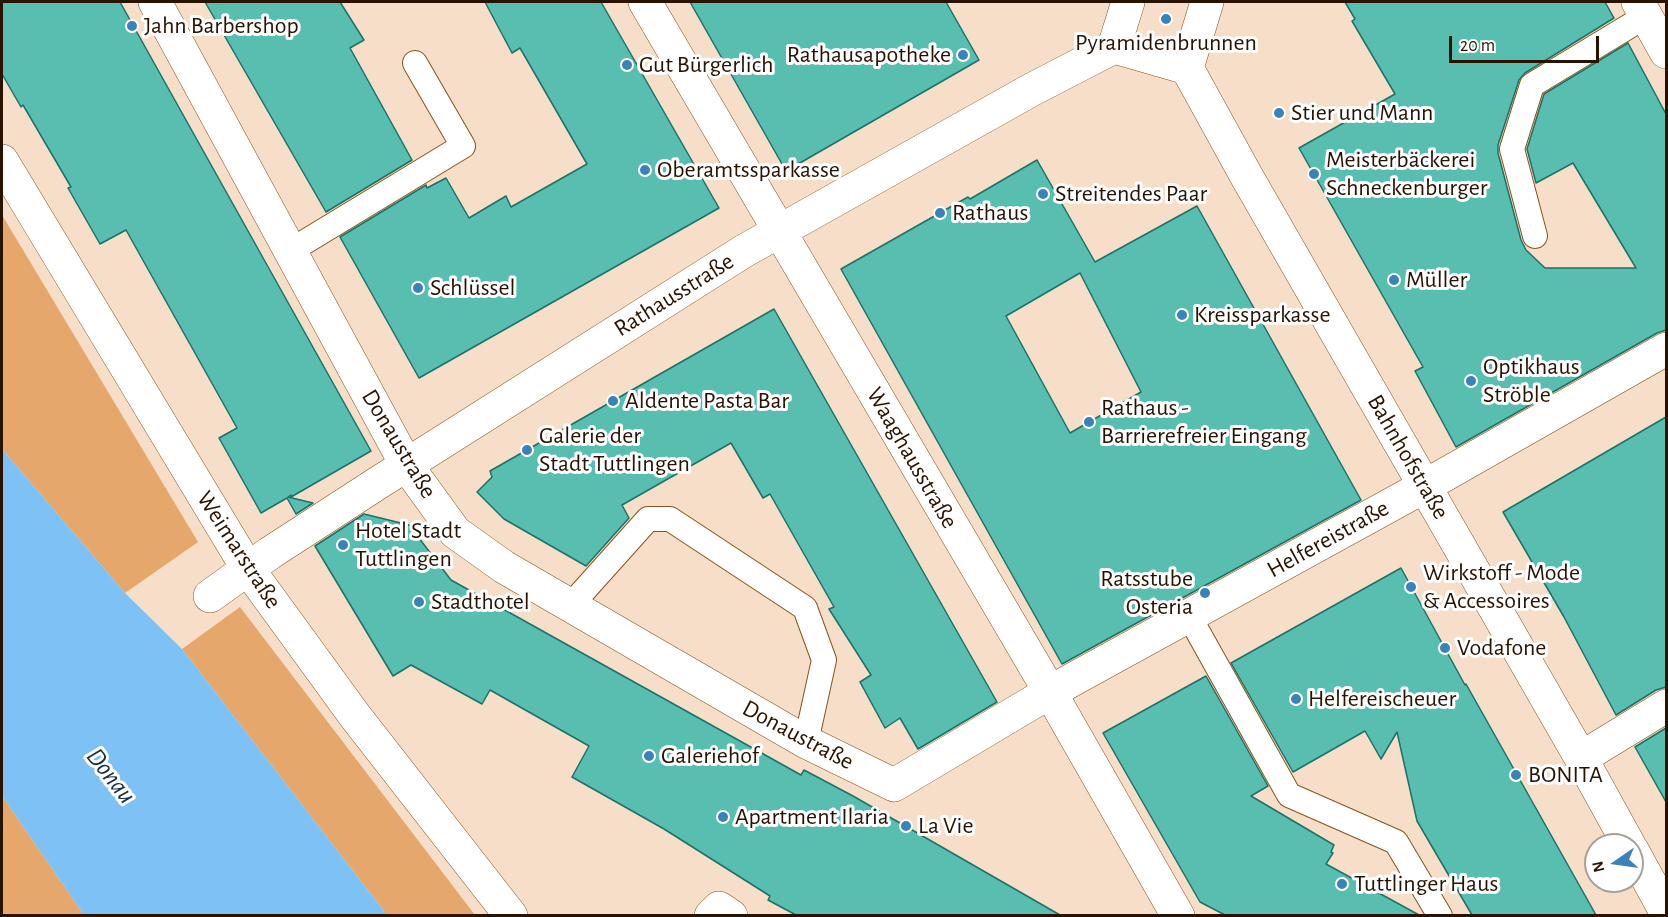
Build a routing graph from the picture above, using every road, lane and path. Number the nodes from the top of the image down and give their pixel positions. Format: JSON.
{"nodes":[{"id":1,"x":155,"y":2,"type":"edge"},
{"id":2,"x":645,"y":2,"type":"edge"},
{"id":3,"x":1128,"y":2,"type":"edge"},
{"id":4,"x":1207,"y":2,"type":"edge"},
{"id":5,"x":1650,"y":14,"type":"edge"},
{"id":6,"x":1114,"y":47,"type":"junction"},
{"id":7,"x":1666,"y":52,"type":"edge"},
{"id":8,"x":415,"y":63,"type":"dead end"},
{"id":9,"x":1187,"y":68,"type":"junction"},
{"id":10,"x":2,"y":161,"type":"edge"},
{"id":11,"x":778,"y":230,"type":"junction"},
{"id":12,"x":1535,"y":236,"type":"dead end"},
{"id":13,"x":290,"y":251,"type":"junction"},
{"id":14,"x":1666,"y":349,"type":"edge"},
{"id":15,"x":407,"y":466,"type":"junction"},
{"id":16,"x":1425,"y":486,"type":"junction"},
{"id":17,"x":248,"y":569,"type":"junction"},
{"id":18,"x":210,"y":596,"type":"dead end"},
{"id":19,"x":570,"y":606,"type":"junction"},
{"id":20,"x":1188,"y":616,"type":"junction"},
{"id":21,"x":1050,"y":692,"type":"junction"},
{"id":22,"x":1666,"y":706,"type":"edge"},
{"id":23,"x":806,"y":742,"type":"junction"},
{"id":24,"x":1581,"y":758,"type":"junction"},
{"id":25,"x":1622,"y":833,"type":"edge"},
{"id":26,"x":1644,"y":872,"type":"edge"},
{"id":27,"x":1666,"y":912,"type":"edge"},
{"id":28,"x":511,"y":915,"type":"edge"},
{"id":29,"x":1178,"y":915,"type":"edge"},
{"id":30,"x":1440,"y":915,"type":"edge"}],
"edges":[{"from":1,"to":13,"type":"street","name":"Donaustraße"},
{"from":2,"to":11,"type":"street","name":"Waaghausstraße"},
{"from":3,"to":6,"type":"street"},
{"from":4,"to":9,"type":"street"},
{"from":5,"to":7,"type":"street"},
{"from":5,"to":12,"type":"lane"},
{"from":6,"to":9,"type":"street"},
{"from":6,"to":11,"type":"street","name":"Rathausstraße"},
{"from":8,"to":13,"type":"lane"},
{"from":9,"to":16,"type":"street","name":"Bahnhofstraße"},
{"from":10,"to":17,"type":"street","name":"Weimarstraße"},
{"from":11,"to":15,"type":"street","name":"Rathausstraße"},
{"from":11,"to":21,"type":"street","name":"Waaghausstraße"},
{"from":13,"to":15,"type":"street","name":"Donaustraße"},
{"from":14,"to":16,"type":"street","name":"Helfereistraße"},
{"from":15,"to":17,"type":"street","name":"Rathausstraße"},
{"from":15,"to":19,"type":"street","name":"Donaustraße"},
{"from":16,"to":20,"type":"street","name":"Helfereistraße"},
{"from":16,"to":24,"type":"street","name":"Bahnhofstraße"},
{"from":17,"to":18,"type":"street","name":"Rathausstraße"},
{"from":17,"to":28,"type":"street","name":"Weimarstraße"},
{"from":19,"to":23,"type":"street","name":"Donaustraße"},
{"from":19,"to":23,"type":"lane"},
{"from":20,"to":21,"type":"street","name":"Helfereistraße"},
{"from":20,"to":30,"type":"lane"},
{"from":21,"to":23,"type":"street","name":"Donaustraße"},
{"from":21,"to":29,"type":"street","name":"Waaghausstraße"},
{"from":22,"to":24,"type":"street"},
{"from":24,"to":25,"type":"street","name":"Bahnhofstraße"},
{"from":26,"to":27,"type":"street"}]}
